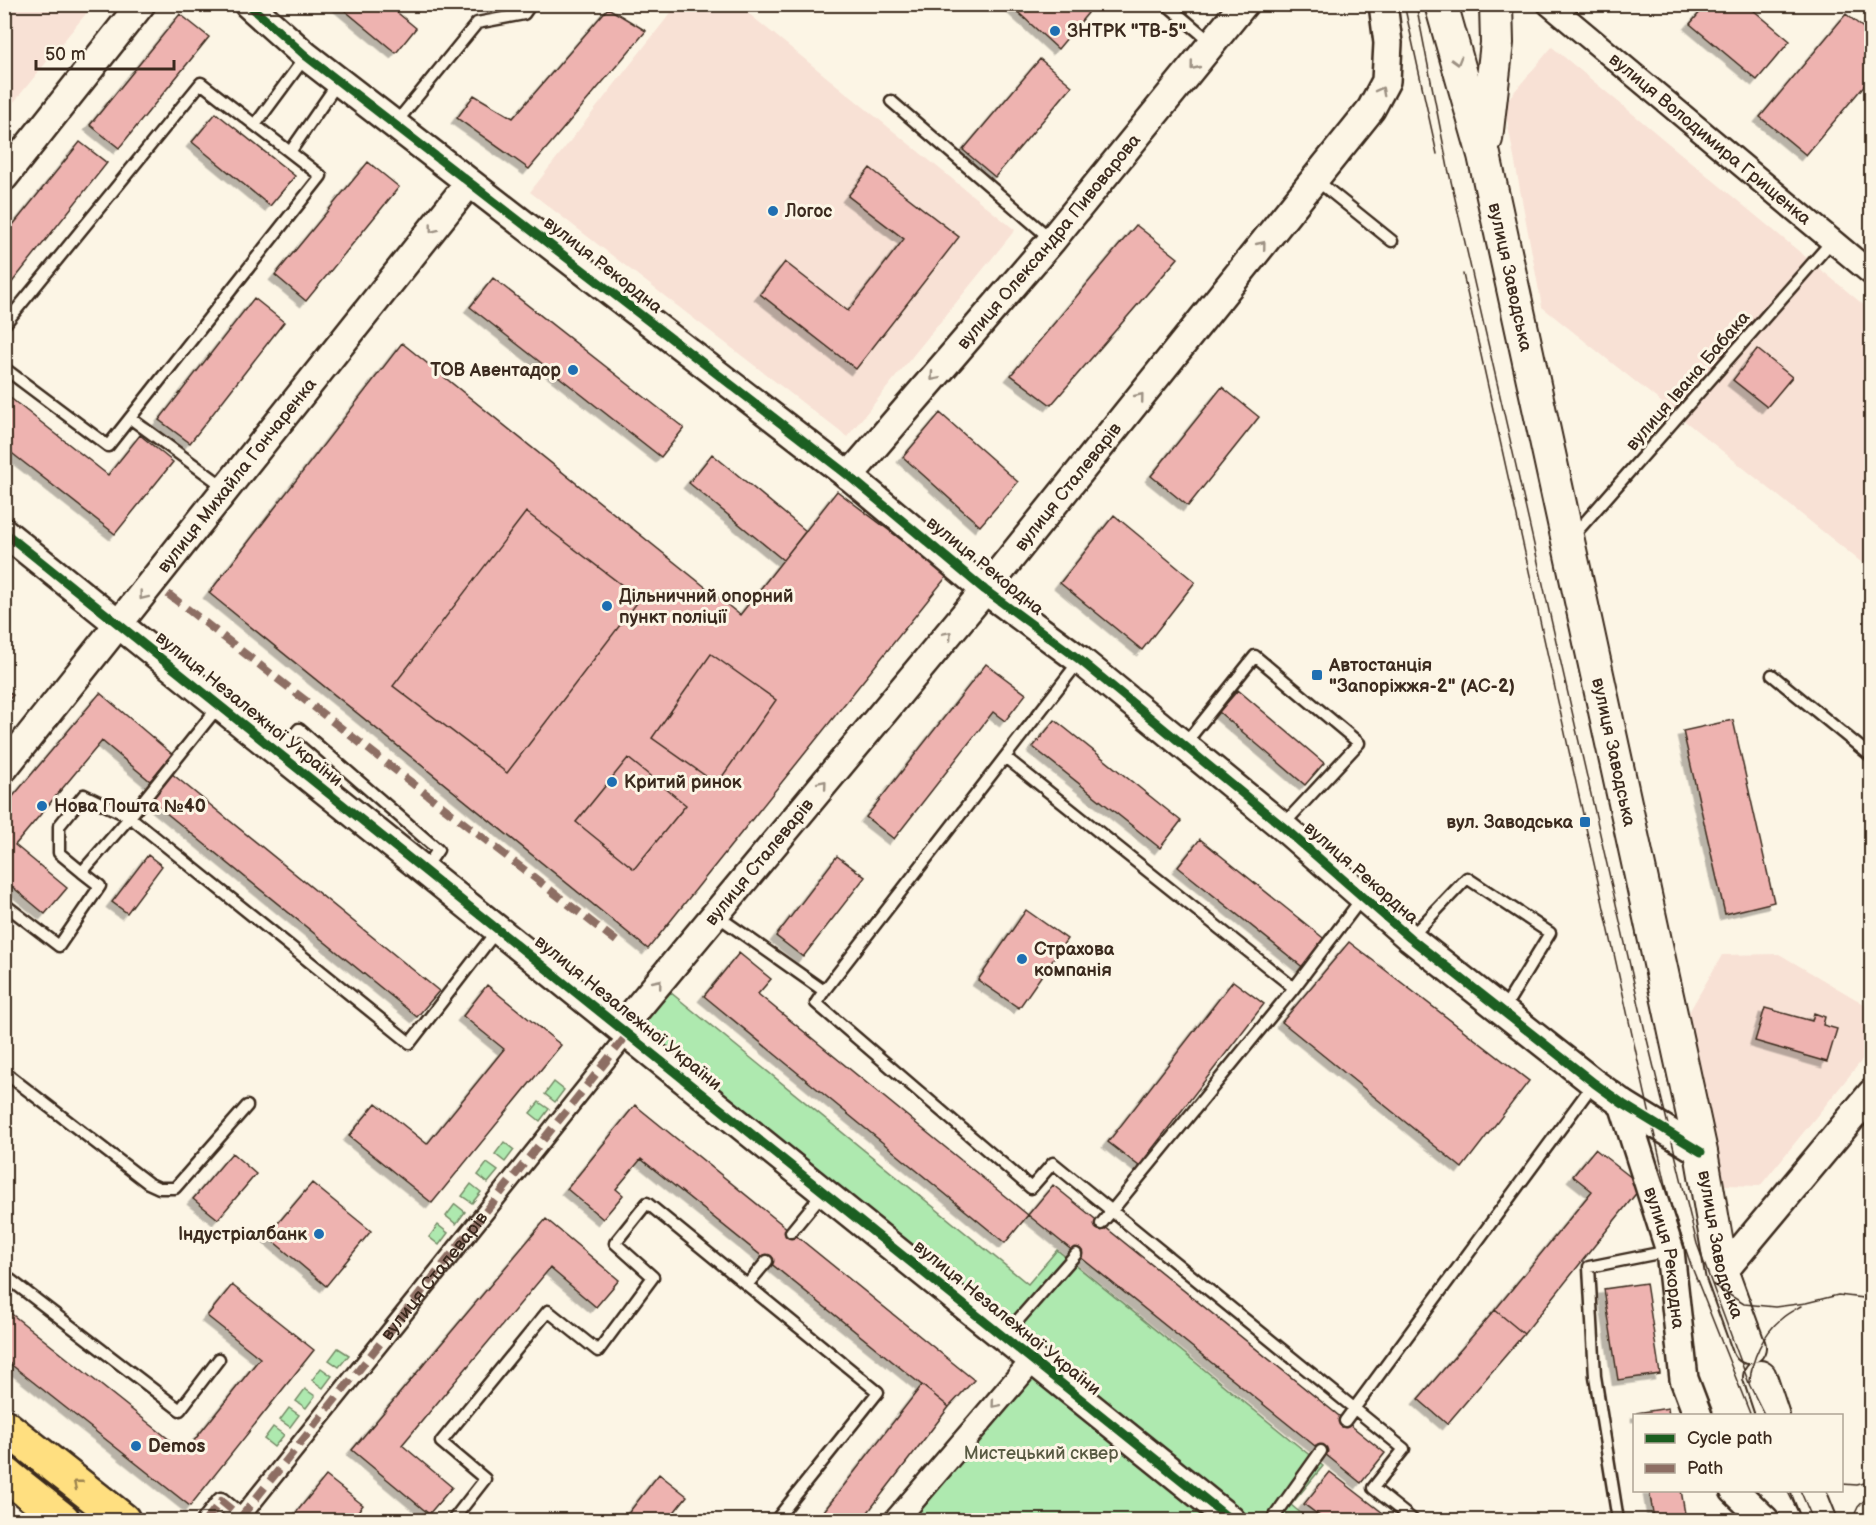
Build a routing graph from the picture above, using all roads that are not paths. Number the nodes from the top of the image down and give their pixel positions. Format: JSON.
{"nodes":[{"id":1,"x":141,"y":4,"type":"edge"},
{"id":2,"x":248,"y":4,"type":"edge"},
{"id":3,"x":531,"y":4,"type":"edge"},
{"id":4,"x":1166,"y":4,"type":"edge"},
{"id":5,"x":1244,"y":4,"type":"edge"},
{"id":6,"x":1383,"y":4,"type":"edge"},
{"id":7,"x":1441,"y":4,"type":"edge"},
{"id":8,"x":1496,"y":4,"type":"edge"},
{"id":9,"x":1549,"y":4,"type":"edge"},
{"id":10,"x":1212,"y":44,"type":"junction"},
{"id":11,"x":306,"y":56,"type":"junction"},
{"id":12,"x":339,"y":81,"type":"junction"},
{"id":13,"x":891,"y":100,"type":"dead end"},
{"id":14,"x":255,"y":124,"type":"junction"},
{"id":15,"x":394,"y":125,"type":"junction"},
{"id":16,"x":290,"y":152,"type":"junction"},
{"id":17,"x":1484,"y":155,"type":"junction"},
{"id":18,"x":4,"y":177,"type":"edge"},
{"id":19,"x":1314,"y":179,"type":"junction"},
{"id":20,"x":469,"y":183,"type":"junction"},
{"id":21,"x":1052,"y":240,"type":"junction"},
{"id":22,"x":1392,"y":241,"type":"dead end"},
{"id":23,"x":1832,"y":241,"type":"junction"},
{"id":24,"x":1872,"y":274,"type":"edge"},
{"id":25,"x":6,"y":318,"type":"edge"},
{"id":26,"x":4,"y":368,"type":"edge"},
{"id":27,"x":130,"y":418,"type":"junction"},
{"id":28,"x":849,"y":476,"type":"junction"},
{"id":29,"x":227,"y":489,"type":"junction"},
{"id":30,"x":4,"y":532,"type":"edge"},
{"id":31,"x":1568,"y":542,"type":"junction"},
{"id":32,"x":985,"y":590,"type":"junction"},
{"id":33,"x":119,"y":626,"type":"junction"},
{"id":34,"x":1080,"y":660,"type":"junction"},
{"id":35,"x":1772,"y":675,"type":"dead end"},
{"id":36,"x":218,"y":706,"type":"junction"},
{"id":37,"x":1183,"y":746,"type":"junction"},
{"id":38,"x":1005,"y":757,"type":"junction"},
{"id":39,"x":1872,"y":757,"type":"edge"},
{"id":40,"x":4,"y":768,"type":"edge"},
{"id":41,"x":130,"y":817,"type":"junction"},
{"id":42,"x":1282,"y":826,"type":"junction"},
{"id":43,"x":82,"y":872,"type":"junction"},
{"id":44,"x":1362,"y":898,"type":"junction"},
{"id":45,"x":4,"y":904,"type":"edge"},
{"id":46,"x":715,"y":914,"type":"junction"},
{"id":47,"x":498,"y":929,"type":"junction"},
{"id":48,"x":1410,"y":938,"type":"junction"},
{"id":49,"x":1294,"y":988,"type":"junction"},
{"id":50,"x":824,"y":991,"type":"junction"},
{"id":51,"x":1503,"y":1010,"type":"junction"},
{"id":52,"x":625,"y":1031,"type":"junction"},
{"id":53,"x":4,"y":1072,"type":"edge"},
{"id":54,"x":1594,"y":1083,"type":"junction"},
{"id":55,"x":1872,"y":1093,"type":"edge"},
{"id":56,"x":1623,"y":1104,"type":"junction"},
{"id":57,"x":247,"y":1106,"type":"dead end"},
{"id":58,"x":1701,"y":1152,"type":"junction"},
{"id":59,"x":824,"y":1191,"type":"junction"},
{"id":60,"x":1112,"y":1210,"type":"junction"},
{"id":61,"x":1101,"y":1224,"type":"dead end"},
{"id":62,"x":791,"y":1232,"type":"dead end"},
{"id":63,"x":1670,"y":1251,"type":"junction"},
{"id":64,"x":1076,"y":1254,"type":"dead end"},
{"id":65,"x":767,"y":1261,"type":"dead end"},
{"id":66,"x":1722,"y":1273,"type":"junction"},
{"id":67,"x":4,"y":1275,"type":"edge"},
{"id":68,"x":747,"y":1285,"type":"junction"},
{"id":69,"x":1004,"y":1336,"type":"junction"},
{"id":70,"x":1749,"y":1347,"type":"dead end"},
{"id":71,"x":219,"y":1359,"type":"dead end"},
{"id":72,"x":1033,"y":1360,"type":"junction"},
{"id":73,"x":1760,"y":1377,"type":"dead end"},
{"id":74,"x":1354,"y":1408,"type":"junction"},
{"id":75,"x":1697,"y":1414,"type":"edge"},
{"id":76,"x":1772,"y":1414,"type":"edge"},
{"id":77,"x":1345,"y":1421,"type":"dead end"},
{"id":78,"x":4,"y":1425,"type":"edge"},
{"id":79,"x":1321,"y":1451,"type":"dead end"},
{"id":80,"x":4,"y":1473,"type":"edge"},
{"id":81,"x":1735,"y":1492,"type":"edge"},
{"id":82,"x":1808,"y":1492,"type":"edge"},
{"id":83,"x":242,"y":1519,"type":"edge"},
{"id":84,"x":63,"y":1521,"type":"edge"},
{"id":85,"x":123,"y":1521,"type":"edge"},
{"id":86,"x":206,"y":1521,"type":"edge"},
{"id":87,"x":453,"y":1521,"type":"edge"},
{"id":88,"x":776,"y":1521,"type":"edge"},
{"id":89,"x":896,"y":1521,"type":"edge"},
{"id":90,"x":1231,"y":1521,"type":"edge"},
{"id":91,"x":1272,"y":1521,"type":"edge"},
{"id":92,"x":1413,"y":1521,"type":"edge"},
{"id":93,"x":1618,"y":1521,"type":"edge"},
{"id":94,"x":1765,"y":1521,"type":"edge"},
{"id":95,"x":1820,"y":1521,"type":"edge"}],
"edges":[{"from":1,"to":18,"type":"street"},
{"from":2,"to":11,"type":"street","name":"вулиця Рекордна"},
{"from":3,"to":15,"type":"lane"},
{"from":4,"to":10,"type":"lane"},
{"from":5,"to":10,"type":"street","name":"вулиця Олександра Пивоварова"},
{"from":19,"to":6,"type":"street","name":"вулиця Сталеварів","one_way":true},
{"from":7,"to":17,"type":"main road","name":"вулиця Заводська","one_way":true},
{"from":8,"to":17,"type":"main road","name":"вулиця Заводська"},
{"from":9,"to":23,"type":"street","name":"вулиця Володимира Грищенка"},
{"from":10,"to":21,"type":"street","name":"вулиця Олександра Пивоварова","one_way":true},
{"from":11,"to":12,"type":"street","name":"вулиця Рекордна"},
{"from":11,"to":14,"type":"lane"},
{"from":12,"to":15,"type":"street","name":"вулиця Рекордна"},
{"from":12,"to":16,"type":"lane"},
{"from":13,"to":21,"type":"lane"},
{"from":14,"to":16,"type":"lane"},
{"from":14,"to":25,"type":"lane"},
{"from":15,"to":20,"type":"street","name":"вулиця Рекордна"},
{"from":16,"to":27,"type":"lane"},
{"from":17,"to":31,"type":"main road","name":"вулиця Заводська"},
{"from":19,"to":22,"type":"lane"},
{"from":32,"to":19,"type":"street","name":"вулиця Сталеварів","one_way":true},
{"from":20,"to":28,"type":"street","name":"вулиця Рекордна"},
{"from":20,"to":29,"type":"street","name":"вулиця Михайла Гончаренка","one_way":true},
{"from":21,"to":28,"type":"street","name":"вулиця Олександра Пивоварова","one_way":true},
{"from":23,"to":24,"type":"street","name":"вулиця Володимира Грищенка"},
{"from":23,"to":31,"type":"lane","name":"вулиця Івана Бабака"},
{"from":26,"to":27,"type":"lane"},
{"from":27,"to":29,"type":"lane"},
{"from":28,"to":32,"type":"street","name":"вулиця Рекордна"},
{"from":29,"to":33,"type":"street","name":"вулиця Михайла Гончаренка","one_way":true},
{"from":30,"to":33,"type":"street","name":"вулиця Незалежної України"},
{"from":31,"to":58,"type":"main road","name":"вулиця Заводська"},
{"from":32,"to":34,"type":"street","name":"вулиця Рекордна"},
{"from":46,"to":32,"type":"street","name":"вулиця Сталеварів","one_way":true},
{"from":33,"to":36,"type":"street","name":"вулиця Незалежної України"},
{"from":33,"to":40,"type":"street","name":"вулиця Михайла Гончаренка"},
{"from":34,"to":37,"type":"street","name":"вулиця Рекордна"},
{"from":34,"to":38,"type":"lane"},
{"from":35,"to":39,"type":"lane"},
{"from":36,"to":41,"type":"lane"},
{"from":36,"to":47,"type":"street","name":"вулиця Незалежної України"},
{"from":37,"to":42,"type":"street","name":"вулиця Рекордна"},
{"from":37,"to":42,"type":"lane"},
{"from":38,"to":49,"type":"lane"},
{"from":38,"to":50,"type":"lane"},
{"from":41,"to":43,"type":"lane"},
{"from":41,"to":43,"type":"lane"},
{"from":41,"to":47,"type":"lane"},
{"from":42,"to":44,"type":"street","name":"вулиця Рекордна"},
{"from":43,"to":45,"type":"lane"},
{"from":44,"to":48,"type":"street","name":"вулиця Рекордна"},
{"from":44,"to":49,"type":"lane"},
{"from":46,"to":50,"type":"lane"},
{"from":52,"to":46,"type":"street","name":"вулиця Сталеварів","one_way":true},
{"from":47,"to":52,"type":"street","name":"вулиця Незалежної України"},
{"from":48,"to":51,"type":"street","name":"вулиця Рекордна"},
{"from":48,"to":51,"type":"lane"},
{"from":49,"to":60,"type":"lane"},
{"from":50,"to":60,"type":"lane"},
{"from":51,"to":54,"type":"street","name":"вулиця Рекордна"},
{"from":52,"to":59,"type":"street","name":"вулиця Незалежної України"},
{"from":52,"to":83,"type":"street","name":"вулиця Сталеварів"},
{"from":53,"to":57,"type":"lane"},
{"from":54,"to":56,"type":"street","name":"вулиця Рекордна"},
{"from":54,"to":74,"type":"lane"},
{"from":55,"to":66,"type":"street"},
{"from":56,"to":58,"type":"street","name":"вулиця Рекордна"},
{"from":56,"to":63,"type":"street","name":"вулиця Рекордна"},
{"from":58,"to":66,"type":"main road","name":"вулиця Заводська"},
{"from":59,"to":62,"type":"lane"},
{"from":59,"to":69,"type":"street","name":"вулиця Незалежної України"},
{"from":60,"to":61,"type":"lane"},
{"from":60,"to":74,"type":"lane"},
{"from":63,"to":75,"type":"street","name":"вулиця Рекордна"},
{"from":63,"to":93,"type":"lane"},
{"from":64,"to":69,"type":"lane"},
{"from":65,"to":68,"type":"lane"},
{"from":66,"to":70,"type":"main road","name":"вулиця Заводська"},
{"from":67,"to":71,"type":"lane"},
{"from":68,"to":87,"type":"lane"},
{"from":68,"to":88,"type":"lane"},
{"from":69,"to":72,"type":"street","name":"вулиця Незалежної України"},
{"from":72,"to":89,"type":"street","one_way":true},
{"from":72,"to":90,"type":"street","name":"вулиця Незалежної України"},
{"from":73,"to":76,"type":"main road"},
{"from":74,"to":77,"type":"lane"},
{"from":74,"to":92,"type":"lane"},
{"from":85,"to":78,"type":"main road","one_way":true},
{"from":79,"to":91,"type":"lane"},
{"from":80,"to":84,"type":"main road"},
{"from":81,"to":94,"type":"street"},
{"from":82,"to":95,"type":"main road"},
{"from":83,"to":86,"type":"street","name":"вулиця Сталеварів"}]}
